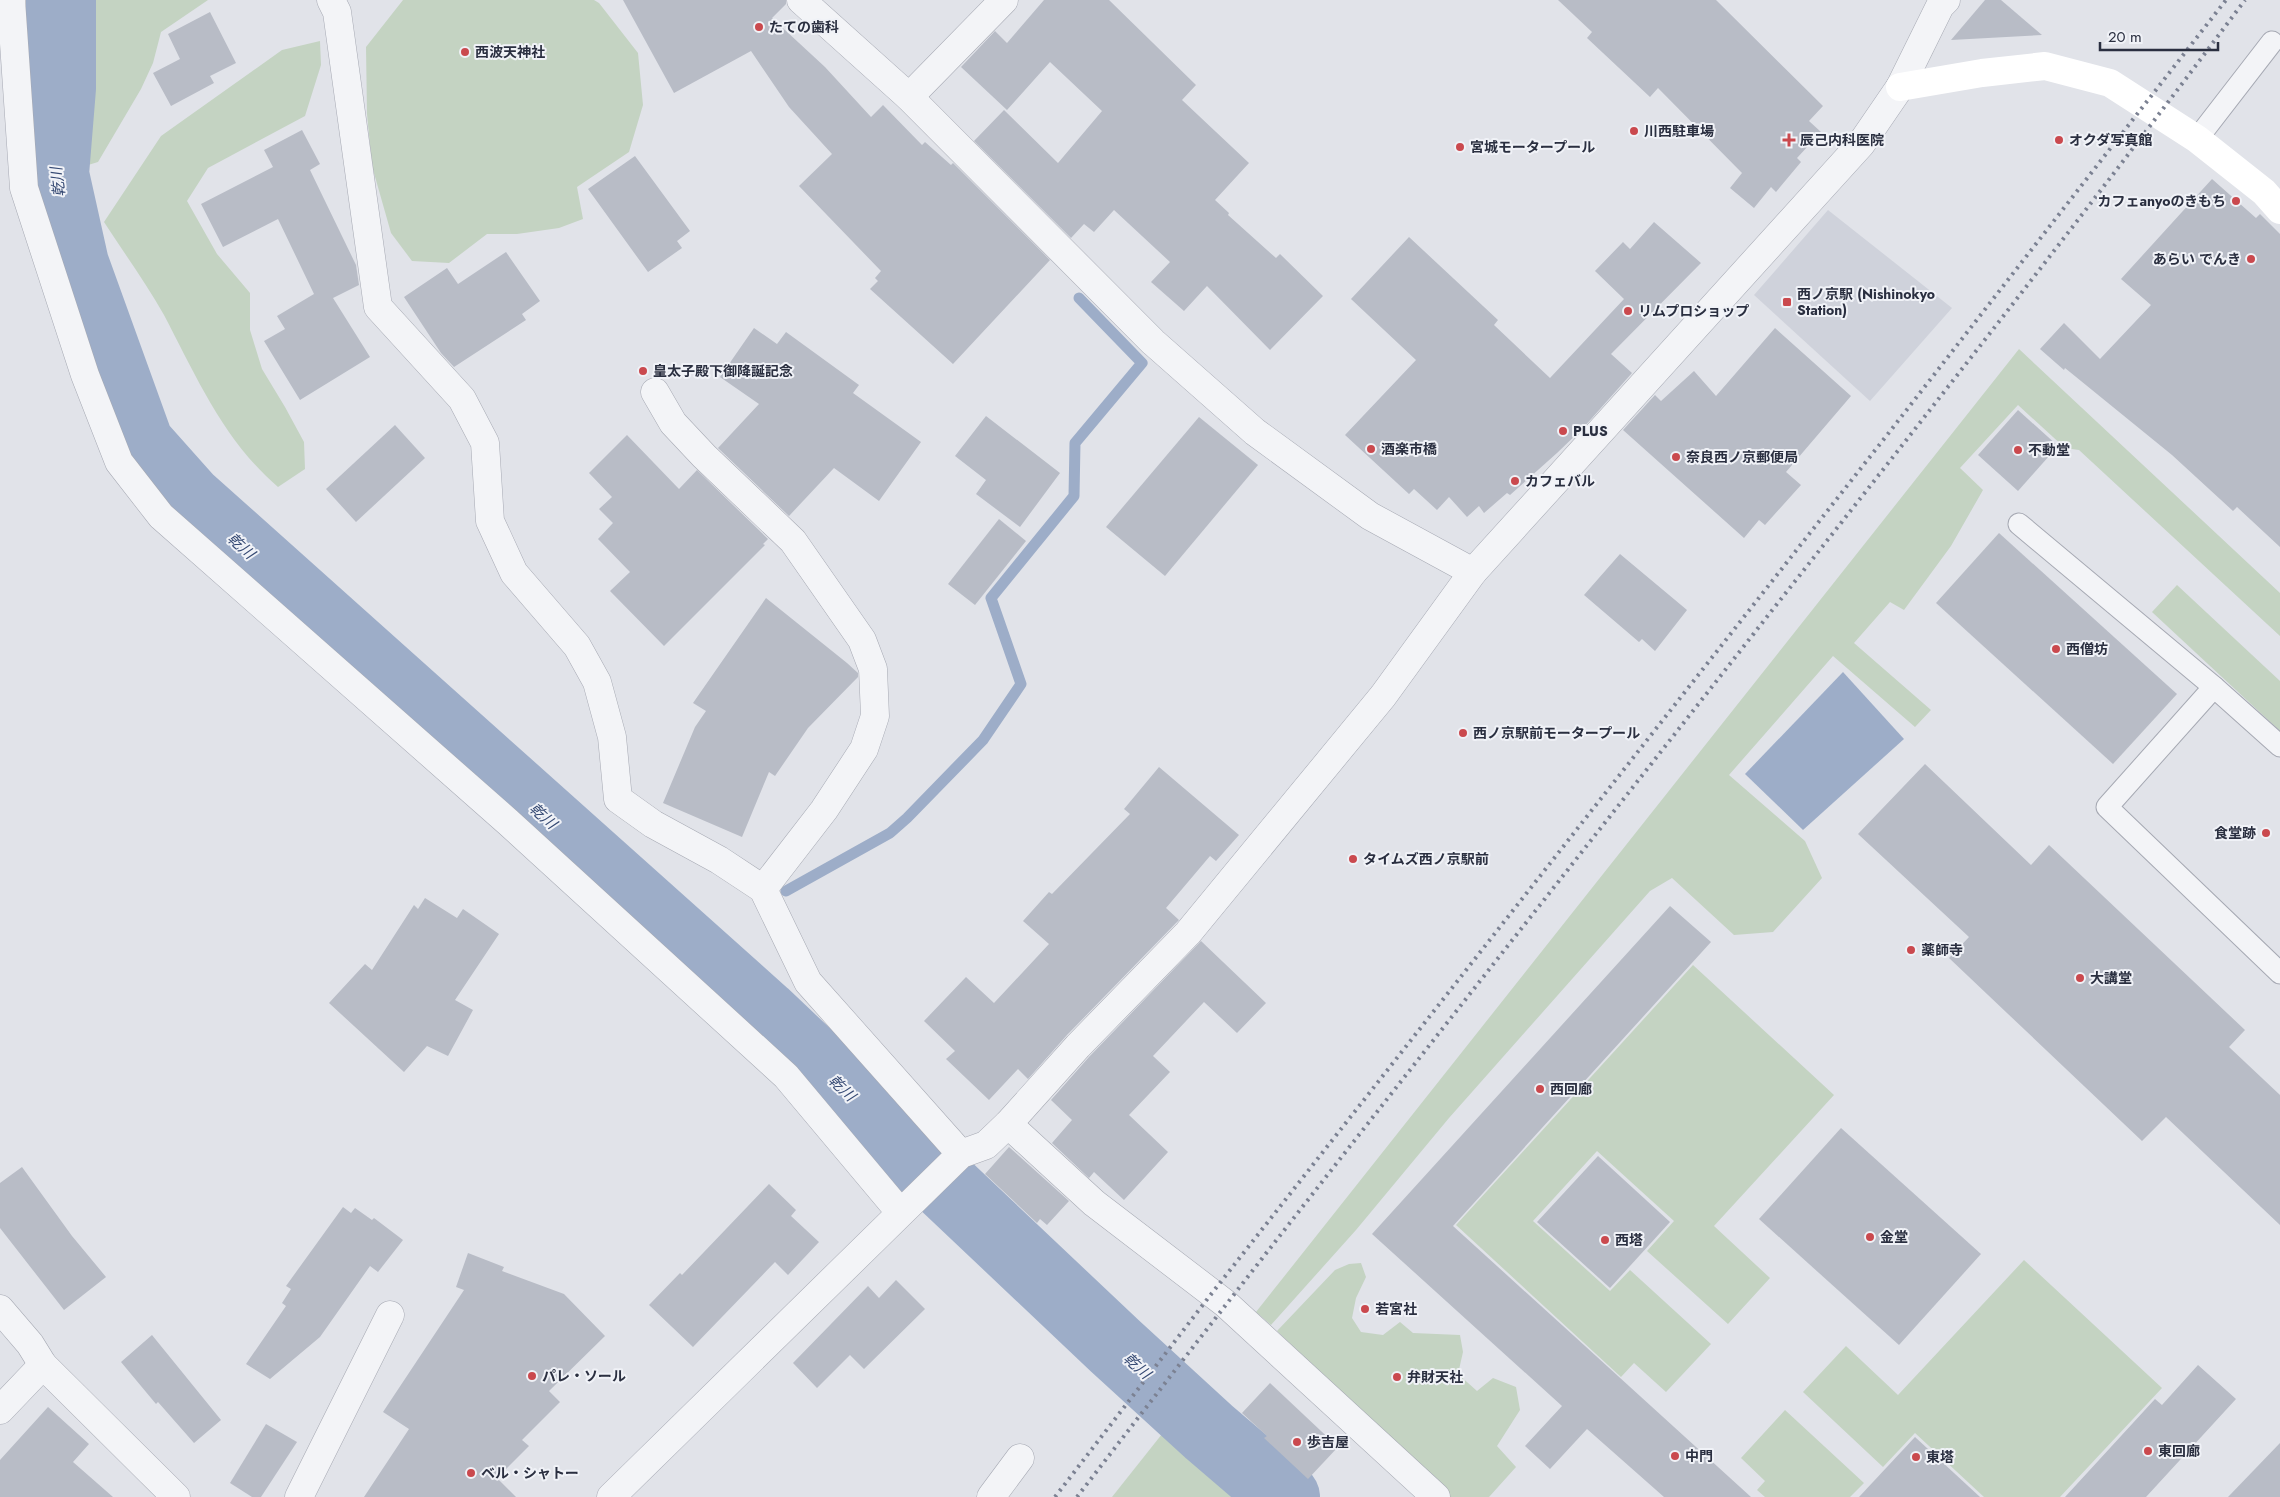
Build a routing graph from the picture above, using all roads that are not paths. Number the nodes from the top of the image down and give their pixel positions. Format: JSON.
{"nodes":[{"id":1,"x":11,"y":0,"type":"edge"},
{"id":2,"x":331,"y":0,"type":"edge"},
{"id":3,"x":800,"y":0,"type":"edge"},
{"id":4,"x":1004,"y":0,"type":"edge"},
{"id":5,"x":1940,"y":2,"type":"edge"},
{"id":6,"x":2272,"y":42,"type":"dead end"},
{"id":7,"x":1900,"y":87,"type":"junction"},
{"id":8,"x":909,"y":97,"type":"junction"},
{"id":9,"x":2197,"y":139,"type":"junction"},
{"id":10,"x":2280,"y":210,"type":"edge"},
{"id":11,"x":655,"y":392,"type":"dead end"},
{"id":12,"x":2019,"y":524,"type":"dead end"},
{"id":13,"x":1473,"y":572,"type":"junction"},
{"id":14,"x":2214,"y":687,"type":"junction"},
{"id":15,"x":2280,"y":746,"type":"edge"},
{"id":16,"x":763,"y":889,"type":"junction"},
{"id":17,"x":2280,"y":973,"type":"edge"},
{"id":18,"x":1008,"y":1124,"type":"junction"},
{"id":19,"x":961,"y":1154,"type":"junction"},
{"id":20,"x":900,"y":1212,"type":"junction"},
{"id":21,"x":0,"y":1309,"type":"edge"},
{"id":22,"x":390,"y":1315,"type":"dead end"},
{"id":23,"x":43,"y":1365,"type":"junction"},
{"id":24,"x":0,"y":1410,"type":"edge"},
{"id":25,"x":1020,"y":1458,"type":"dead end"},
{"id":26,"x":176,"y":1497,"type":"edge"},
{"id":27,"x":299,"y":1497,"type":"edge"},
{"id":28,"x":611,"y":1497,"type":"edge"},
{"id":29,"x":991,"y":1497,"type":"edge"},
{"id":30,"x":1436,"y":1497,"type":"edge"}],
"edges":[{"from":1,"to":20,"type":"street"},
{"from":2,"to":16,"type":"street"},
{"from":3,"to":8,"type":"street"},
{"from":4,"to":8,"type":"street"},
{"from":5,"to":7,"type":"street"},
{"from":6,"to":9,"type":"lane"},
{"from":7,"to":9,"type":"main road"},
{"from":7,"to":13,"type":"street"},
{"from":8,"to":13,"type":"street"},
{"from":9,"to":10,"type":"main road"},
{"from":11,"to":16,"type":"street"},
{"from":12,"to":14,"type":"lane"},
{"from":13,"to":18,"type":"street"},
{"from":14,"to":15,"type":"lane"},
{"from":14,"to":17,"type":"lane"},
{"from":16,"to":19,"type":"street"},
{"from":18,"to":19,"type":"street"},
{"from":18,"to":30,"type":"street"},
{"from":19,"to":20,"type":"street"},
{"from":20,"to":28,"type":"street"},
{"from":21,"to":23,"type":"street"},
{"from":22,"to":27,"type":"street"},
{"from":23,"to":24,"type":"street"},
{"from":23,"to":26,"type":"street"},
{"from":25,"to":29,"type":"street"}]}
